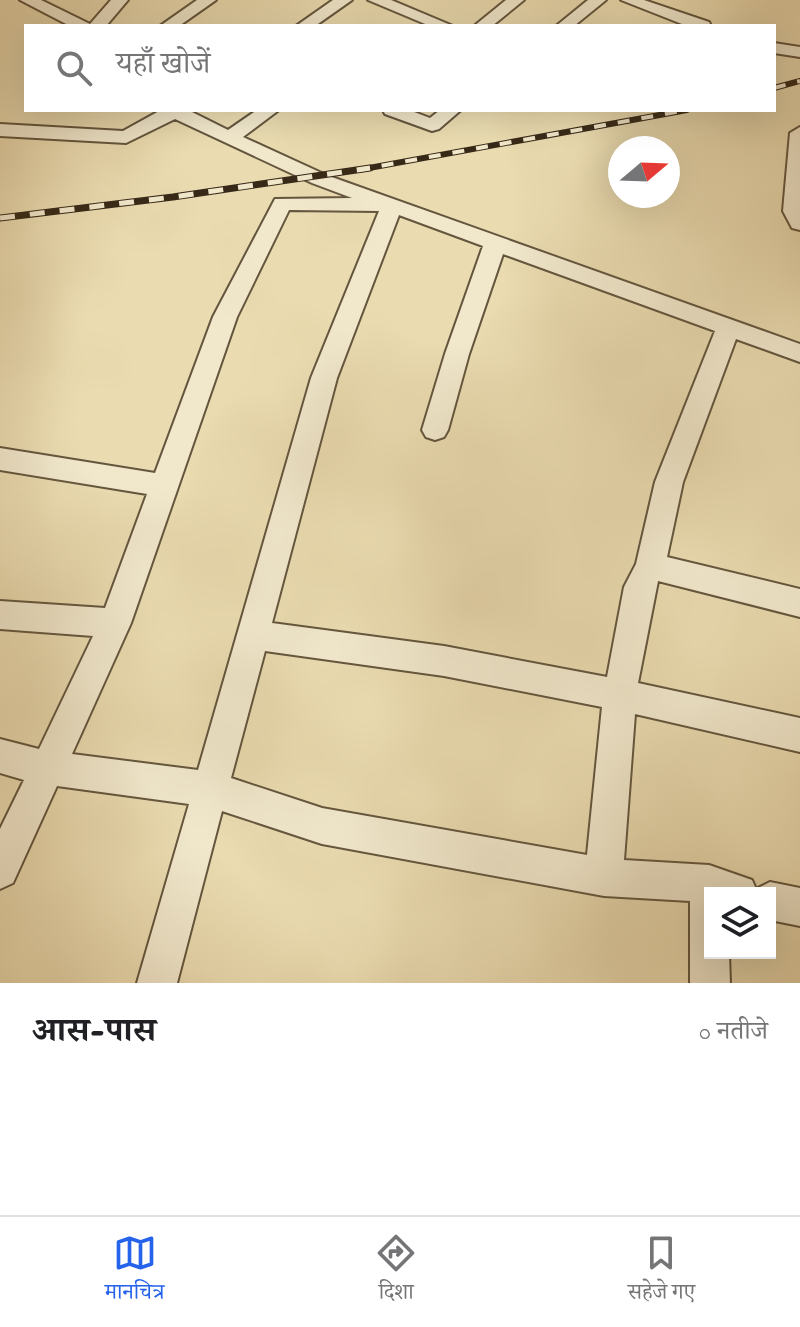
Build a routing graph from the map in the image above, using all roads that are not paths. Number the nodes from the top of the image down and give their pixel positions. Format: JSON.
{"nodes":[{"id":1,"x":28,"y":0,"type":"edge"},
{"id":2,"x":120,"y":0,"type":"edge"},
{"id":3,"x":208,"y":0,"type":"edge"},
{"id":4,"x":344,"y":0,"type":"edge"},
{"id":5,"x":376,"y":0,"type":"edge"},
{"id":6,"x":430,"y":0,"type":"edge"},
{"id":7,"x":516,"y":0,"type":"edge"},
{"id":8,"x":598,"y":0,"type":"edge"},
{"id":9,"x":629,"y":0,"type":"edge"},
{"id":10,"x":658,"y":11,"type":"junction"},
{"id":11,"x":412,"y":14,"type":"junction"},
{"id":12,"x":79,"y":24,"type":"edge"},
{"id":13,"x":99,"y":24,"type":"edge"},
{"id":14,"x":171,"y":24,"type":"edge"},
{"id":15,"x":307,"y":24,"type":"edge"},
{"id":16,"x":397,"y":24,"type":"edge"},
{"id":17,"x":440,"y":24,"type":"edge"},
{"id":18,"x":485,"y":24,"type":"edge"},
{"id":19,"x":567,"y":24,"type":"edge"},
{"id":20,"x":645,"y":24,"type":"edge"},
{"id":21,"x":697,"y":24,"type":"edge"},
{"id":22,"x":776,"y":48,"type":"edge"},
{"id":23,"x":800,"y":52,"type":"edge"},
{"id":24,"x":172,"y":112,"type":"edge"},
{"id":25,"x":176,"y":112,"type":"edge"},
{"id":26,"x":267,"y":112,"type":"edge"},
{"id":27,"x":397,"y":112,"type":"edge"},
{"id":28,"x":449,"y":112,"type":"edge"},
{"id":29,"x":0,"y":130,"type":"edge"},
{"id":30,"x":800,"y":133,"type":"edge"},
{"id":31,"x":230,"y":137,"type":"junction"},
{"id":32,"x":392,"y":205,"type":"junction"},
{"id":33,"x":800,"y":223,"type":"edge"},
{"id":34,"x":496,"y":242,"type":"junction"},
{"id":35,"x":729,"y":327,"type":"junction"},
{"id":36,"x":800,"y":353,"type":"edge"},
{"id":37,"x":435,"y":430,"type":"dead end"},
{"id":38,"x":0,"y":459,"type":"edge"},
{"id":39,"x":164,"y":486,"type":"junction"},
{"id":40,"x":650,"y":566,"type":"junction"},
{"id":41,"x":800,"y":603,"type":"edge"},
{"id":42,"x":0,"y":615,"type":"edge"},
{"id":43,"x":115,"y":623,"type":"junction"},
{"id":44,"x":252,"y":635,"type":"junction"},
{"id":45,"x":620,"y":695,"type":"junction"},
{"id":46,"x":800,"y":735,"type":"edge"},
{"id":47,"x":0,"y":756,"type":"edge"},
{"id":48,"x":48,"y":767,"type":"junction"},
{"id":49,"x":210,"y":789,"type":"junction"},
{"id":50,"x":0,"y":870,"type":"edge"},
{"id":51,"x":604,"y":877,"type":"junction"},
{"id":52,"x":713,"y":887,"type":"edge"},
{"id":53,"x":776,"y":902,"type":"edge"},
{"id":54,"x":800,"y":907,"type":"edge"},
{"id":55,"x":714,"y":959,"type":"edge"},
{"id":56,"x":157,"y":983,"type":"edge"},
{"id":57,"x":710,"y":983,"type":"edge"}],
"edges":[{"from":1,"to":12,"type":"street"},
{"from":2,"to":13,"type":"street"},
{"from":3,"to":14,"type":"street"},
{"from":4,"to":15,"type":"street"},
{"from":5,"to":11,"type":"street"},
{"from":6,"to":11,"type":"street"},
{"from":7,"to":18,"type":"street"},
{"from":8,"to":19,"type":"street"},
{"from":9,"to":10,"type":"street"},
{"from":10,"to":20,"type":"street"},
{"from":10,"to":21,"type":"street"},
{"from":11,"to":16,"type":"street"},
{"from":11,"to":17,"type":"street"},
{"from":22,"to":23,"type":"street"},
{"from":24,"to":29,"type":"street"},
{"from":25,"to":31,"type":"street"},
{"from":26,"to":31,"type":"street"},
{"from":27,"to":28,"type":"street"},
{"from":30,"to":33,"type":"street"},
{"from":31,"to":32,"type":"street"},
{"from":32,"to":34,"type":"street"},
{"from":32,"to":39,"type":"street"},
{"from":32,"to":44,"type":"street"},
{"from":34,"to":35,"type":"street"},
{"from":34,"to":37,"type":"street"},
{"from":35,"to":36,"type":"street"},
{"from":35,"to":40,"type":"street"},
{"from":38,"to":39,"type":"street"},
{"from":39,"to":43,"type":"street"},
{"from":40,"to":41,"type":"street"},
{"from":40,"to":45,"type":"street"},
{"from":42,"to":43,"type":"street"},
{"from":43,"to":48,"type":"street"},
{"from":44,"to":45,"type":"street"},
{"from":44,"to":49,"type":"street"},
{"from":45,"to":46,"type":"street"},
{"from":45,"to":51,"type":"street"},
{"from":47,"to":48,"type":"street"},
{"from":48,"to":49,"type":"street"},
{"from":48,"to":50,"type":"street"},
{"from":49,"to":51,"type":"street"},
{"from":49,"to":56,"type":"street"},
{"from":51,"to":52,"type":"street"},
{"from":53,"to":54,"type":"street"},
{"from":55,"to":57,"type":"street"}]}
